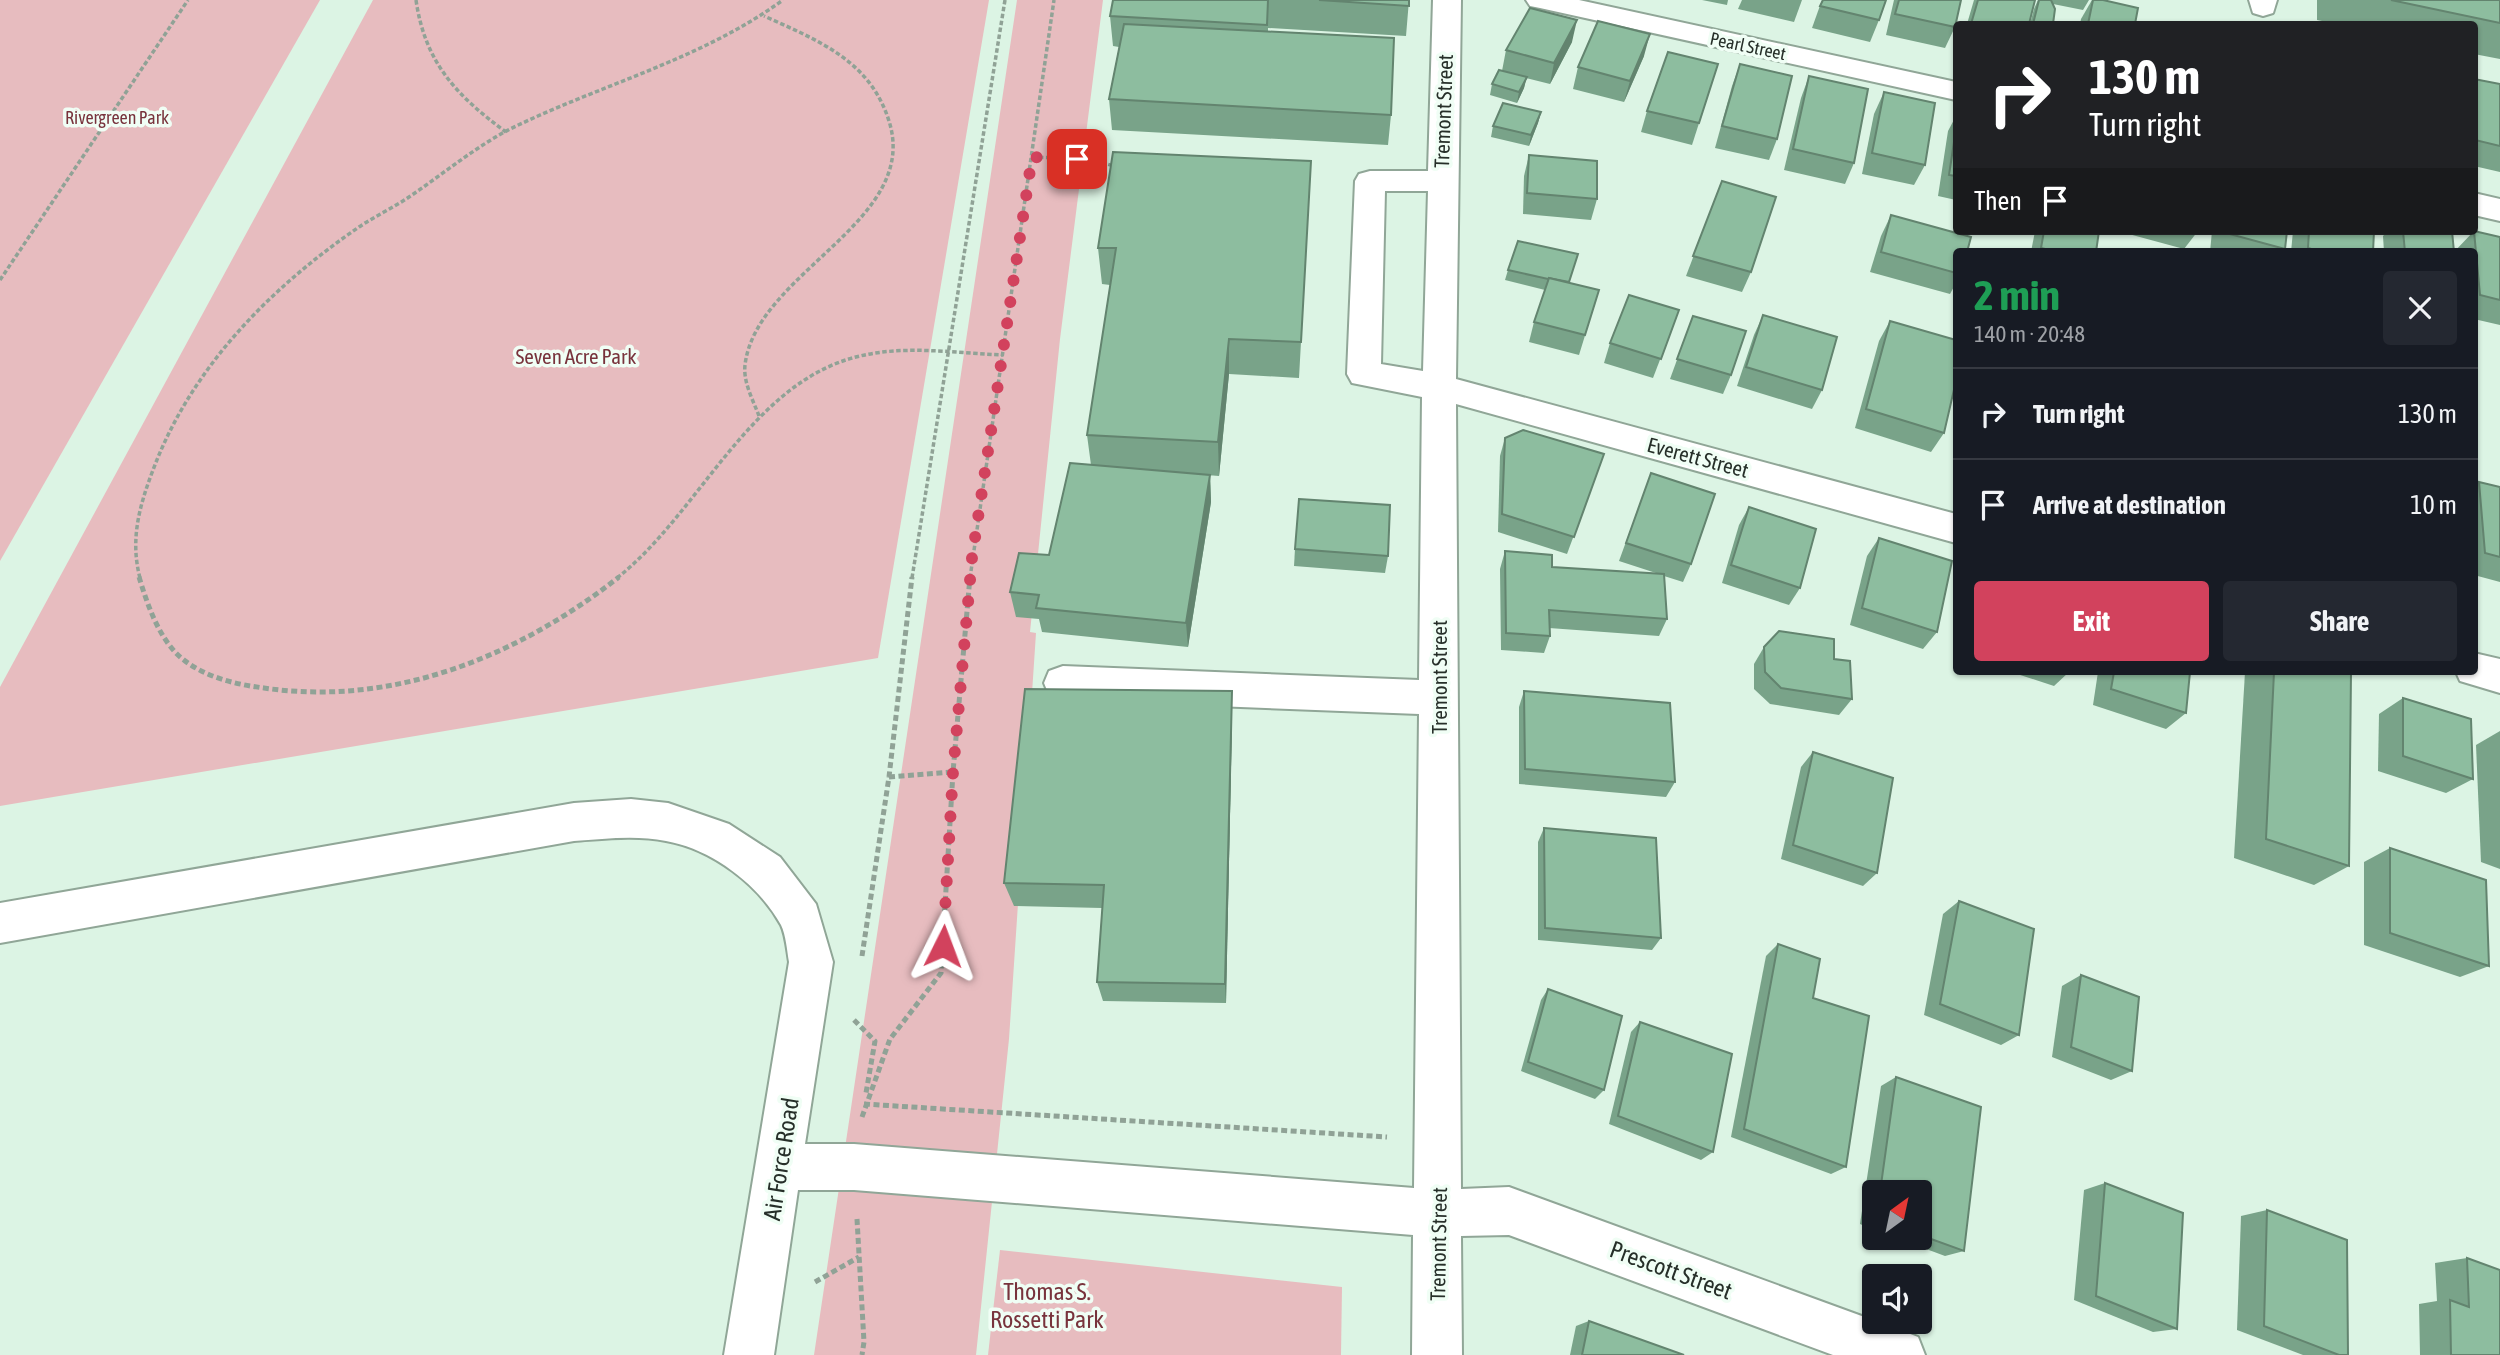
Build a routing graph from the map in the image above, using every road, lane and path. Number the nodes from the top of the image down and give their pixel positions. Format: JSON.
{"nodes":[{"id":1,"x":188,"y":0,"type":"edge"},
{"id":2,"x":416,"y":0,"type":"edge"},
{"id":3,"x":783,"y":0,"type":"edge"},
{"id":4,"x":1005,"y":0,"type":"edge"},
{"id":5,"x":1054,"y":0,"type":"edge"},
{"id":6,"x":1447,"y":0,"type":"edge"},
{"id":7,"x":1540,"y":0,"type":"edge"},
{"id":8,"x":764,"y":16,"type":"junction"},
{"id":9,"x":1953,"y":90,"type":"edge"},
{"id":10,"x":506,"y":132,"type":"junction"},
{"id":11,"x":1032,"y":157,"type":"junction"},
{"id":12,"x":1114,"y":166,"type":"edge"},
{"id":13,"x":1441,"y":181,"type":"junction"},
{"id":14,"x":2478,"y":205,"type":"edge"},
{"id":15,"x":2500,"y":210,"type":"edge"},
{"id":16,"x":0,"y":280,"type":"edge"},
{"id":17,"x":948,"y":353,"type":"junction"},
{"id":18,"x":1003,"y":355,"type":"junction"},
{"id":19,"x":1439,"y":387,"type":"junction"},
{"id":20,"x":759,"y":416,"type":"junction"},
{"id":21,"x":1953,"y":527,"type":"edge"},
{"id":22,"x":2478,"y":670,"type":"edge"},
{"id":23,"x":2500,"y":676,"type":"edge"},
{"id":24,"x":1063,"y":683,"type":"dead end"},
{"id":25,"x":1439,"y":698,"type":"junction"},
{"id":26,"x":953,"y":772,"type":"junction"},
{"id":27,"x":889,"y":777,"type":"junction"},
{"id":28,"x":0,"y":923,"type":"edge"},
{"id":29,"x":861,"y":964,"type":"dead end"},
{"id":30,"x":853,"y":1018,"type":"dead end"},
{"id":31,"x":864,"y":1104,"type":"junction"},
{"id":32,"x":1388,"y":1137,"type":"dead end"},
{"id":33,"x":779,"y":1167,"type":"junction"},
{"id":34,"x":854,"y":1167,"type":"junction"},
{"id":35,"x":1437,"y":1213,"type":"junction"},
{"id":36,"x":859,"y":1257,"type":"junction"},
{"id":37,"x":812,"y":1284,"type":"dead end"},
{"id":38,"x":749,"y":1355,"type":"edge"},
{"id":39,"x":862,"y":1355,"type":"edge"},
{"id":40,"x":1437,"y":1355,"type":"edge"},
{"id":41,"x":1900,"y":1355,"type":"edge"}],
"edges":[{"from":1,"to":16,"type":"path"},
{"from":2,"to":10,"type":"path"},
{"from":3,"to":8,"type":"path"},
{"from":4,"to":17,"type":"path"},
{"from":5,"to":11,"type":"path"},
{"from":6,"to":13,"type":"street","name":"Tremont Street"},
{"from":7,"to":9,"type":"street","name":"Pearl Street"},
{"from":8,"to":10,"type":"path"},
{"from":8,"to":20,"type":"path"},
{"from":10,"to":20,"type":"path"},
{"from":11,"to":12,"type":"path"},
{"from":11,"to":18,"type":"path"},
{"from":13,"to":19,"type":"street","name":"Tremont Street"},
{"from":13,"to":19,"type":"street","name":"Everett Street"},
{"from":14,"to":15,"type":"street"},
{"from":17,"to":18,"type":"path"},
{"from":17,"to":20,"type":"path"},
{"from":17,"to":27,"type":"path"},
{"from":18,"to":26,"type":"path"},
{"from":19,"to":21,"type":"street","name":"Everett Street"},
{"from":19,"to":25,"type":"street","name":"Tremont Street"},
{"from":22,"to":23,"type":"street"},
{"from":24,"to":25,"type":"street"},
{"from":25,"to":35,"type":"street","name":"Tremont Street"},
{"from":26,"to":27,"type":"path"},
{"from":26,"to":31,"type":"path"},
{"from":27,"to":29,"type":"path"},
{"from":28,"to":33,"type":"street","name":"Air Force Road"},
{"from":30,"to":31,"type":"path"},
{"from":31,"to":32,"type":"path"},
{"from":33,"to":34,"type":"street","name":"Prescott Street"},
{"from":33,"to":38,"type":"street","name":"Air Force Road"},
{"from":34,"to":35,"type":"street","name":"Prescott Street"},
{"from":34,"to":36,"type":"path"},
{"from":35,"to":40,"type":"street","name":"Tremont Street"},
{"from":35,"to":41,"type":"street","name":"Prescott Street"},
{"from":36,"to":37,"type":"path"},
{"from":36,"to":39,"type":"path"}]}
